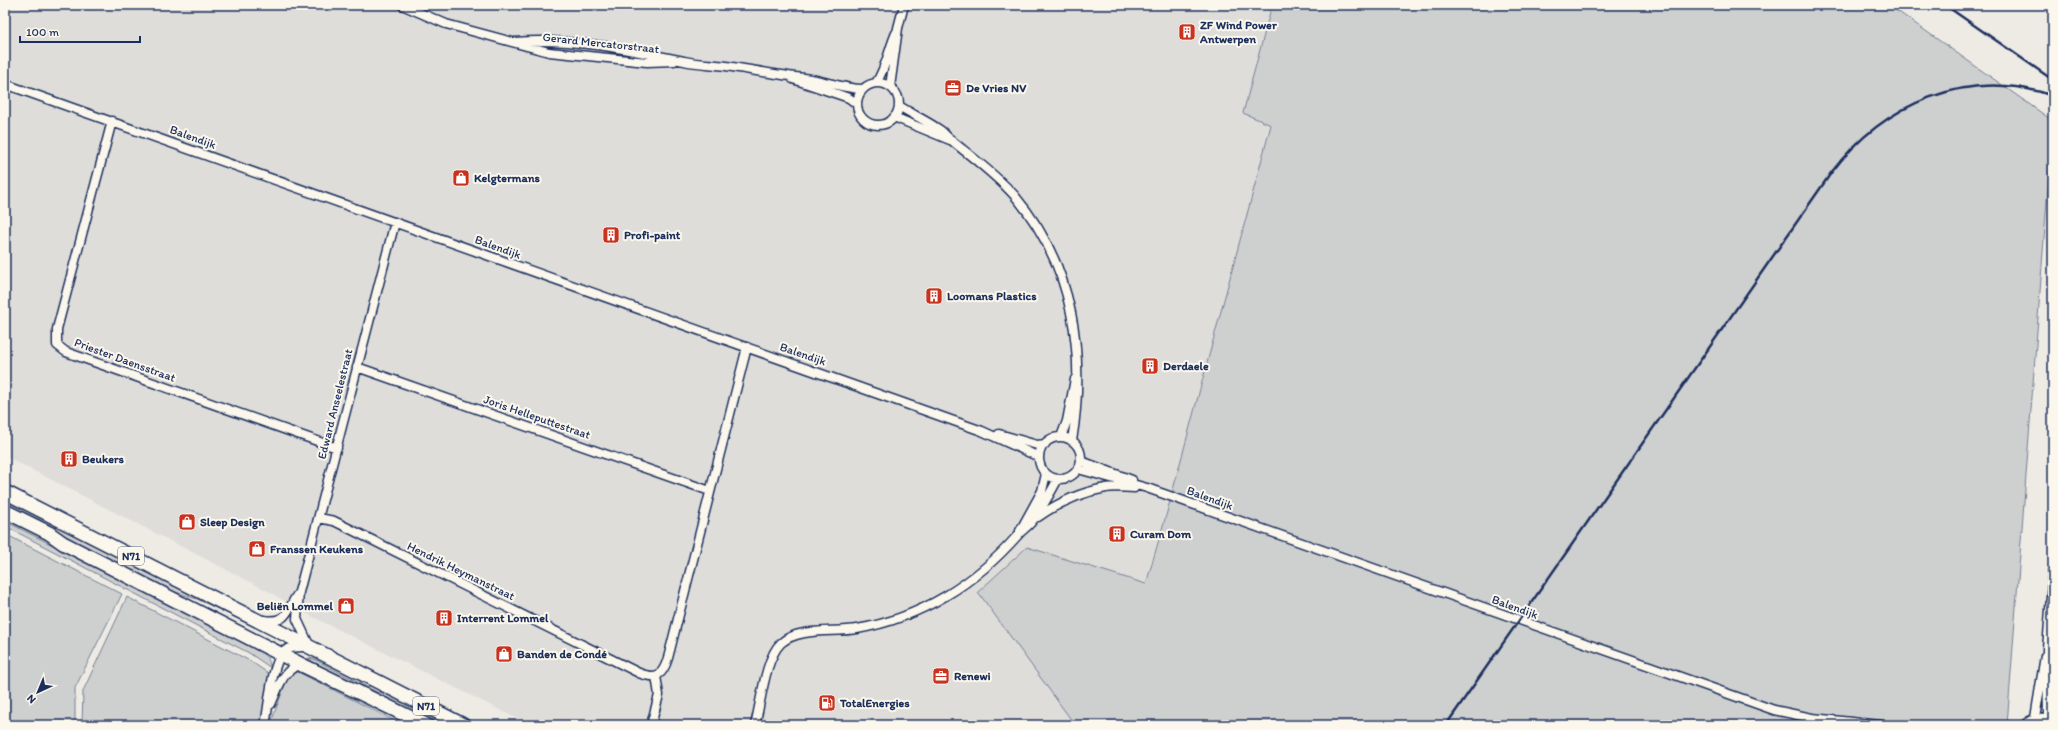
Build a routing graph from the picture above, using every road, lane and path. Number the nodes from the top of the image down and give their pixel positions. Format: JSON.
{"nodes":[{"id":1,"x":402,"y":5,"type":"edge"},
{"id":2,"x":904,"y":5,"type":"edge"},
{"id":3,"x":898,"y":28,"type":"junction"},
{"id":4,"x":515,"y":42,"type":"junction"},
{"id":5,"x":600,"y":47,"type":"junction"},
{"id":6,"x":599,"y":57,"type":"junction"},
{"id":7,"x":685,"y":61,"type":"junction"},
{"id":8,"x":787,"y":77,"type":"junction"},
{"id":9,"x":876,"y":83,"type":"junction"},
{"id":10,"x":5,"y":84,"type":"edge"},
{"id":11,"x":890,"y":87,"type":"junction"},
{"id":12,"x":863,"y":89,"type":"junction"},
{"id":13,"x":857,"y":104,"type":"junction"},
{"id":14,"x":899,"y":106,"type":"junction"},
{"id":15,"x":894,"y":117,"type":"junction"},
{"id":16,"x":112,"y":121,"type":"junction"},
{"id":17,"x":950,"y":140,"type":"junction"},
{"id":18,"x":395,"y":222,"type":"junction"},
{"id":19,"x":747,"y":347,"type":"junction"},
{"id":20,"x":357,"y":367,"type":"junction"},
{"id":21,"x":1076,"y":373,"type":"junction"},
{"id":22,"x":982,"y":432,"type":"junction"},
{"id":23,"x":1061,"y":437,"type":"junction"},
{"id":24,"x":1072,"y":441,"type":"junction"},
{"id":25,"x":1045,"y":444,"type":"junction"},
{"id":26,"x":337,"y":448,"type":"junction"},
{"id":27,"x":1039,"y":457,"type":"junction"},
{"id":28,"x":1079,"y":465,"type":"junction"},
{"id":29,"x":1046,"y":474,"type":"junction"},
{"id":30,"x":1058,"y":479,"type":"junction"},
{"id":31,"x":1147,"y":488,"type":"junction"},
{"id":32,"x":710,"y":491,"type":"junction"},
{"id":33,"x":5,"y":492,"type":"edge"},
{"id":34,"x":5,"y":511,"type":"edge"},
{"id":35,"x":319,"y":518,"type":"junction"},
{"id":36,"x":1032,"y":522,"type":"junction"},
{"id":37,"x":1019,"y":533,"type":"junction"},
{"id":38,"x":2053,"y":569,"type":"edge"},
{"id":39,"x":299,"y":592,"type":"junction"},
{"id":40,"x":253,"y":619,"type":"junction"},
{"id":41,"x":262,"y":645,"type":"junction"},
{"id":42,"x":310,"y":647,"type":"junction"},
{"id":43,"x":2047,"y":649,"type":"junction"},
{"id":44,"x":281,"y":654,"type":"junction"},
{"id":45,"x":302,"y":665,"type":"junction"},
{"id":46,"x":274,"y":670,"type":"junction"},
{"id":47,"x":656,"y":676,"type":"junction"},
{"id":48,"x":269,"y":708,"type":"junction"},
{"id":49,"x":2035,"y":718,"type":"junction"},
{"id":50,"x":2050,"y":721,"type":"edge"},
{"id":51,"x":265,"y":725,"type":"edge"},
{"id":52,"x":426,"y":725,"type":"edge"},
{"id":53,"x":463,"y":725,"type":"edge"},
{"id":54,"x":652,"y":725,"type":"edge"},
{"id":55,"x":755,"y":725,"type":"edge"},
{"id":56,"x":1881,"y":725,"type":"edge"},
{"id":57,"x":2024,"y":725,"type":"edge"}],
"edges":[{"from":1,"to":4,"type":"street","name":"Gerard Mercatorstraat"},
{"from":2,"to":3,"type":"street"},
{"from":3,"to":9,"type":"street"},
{"from":3,"to":11,"type":"street"},
{"from":4,"to":5,"type":"street","name":"Gerard Mercatorstraat"},
{"from":4,"to":6,"type":"street","name":"Gerard Mercatorstraat"},
{"from":5,"to":6,"type":"street"},
{"from":5,"to":7,"type":"street","name":"Gerard Mercatorstraat"},
{"from":6,"to":7,"type":"street","name":"Gerard Mercatorstraat"},
{"from":7,"to":8,"type":"street","name":"Gerard Mercatorstraat"},
{"from":8,"to":12,"type":"street","name":"Gerard Mercatorstraat"},
{"from":8,"to":13,"type":"street","name":"Gerard Mercatorstraat"},
{"from":9,"to":11,"type":"street"},
{"from":9,"to":12,"type":"street","name":"Gerard Mercatorstraat"},
{"from":10,"to":16,"type":"street","name":"Balendijk"},
{"from":11,"to":14,"type":"street"},
{"from":12,"to":13,"type":"street"},
{"from":13,"to":15,"type":"street"},
{"from":14,"to":15,"type":"street"},
{"from":14,"to":17,"type":"street"},
{"from":15,"to":17,"type":"street"},
{"from":16,"to":18,"type":"street","name":"Balendijk"},
{"from":16,"to":26,"type":"street","name":"Priester Daensstraat"},
{"from":17,"to":21,"type":"street"},
{"from":18,"to":19,"type":"street","name":"Balendijk"},
{"from":18,"to":20,"type":"street","name":"Edward Anseelestraat"},
{"from":19,"to":22,"type":"street","name":"Balendijk"},
{"from":19,"to":32,"type":"street"},
{"from":20,"to":26,"type":"street","name":"Edward Anseelestraat"},
{"from":20,"to":32,"type":"street","name":"Joris Helleputtestraat"},
{"from":21,"to":23,"type":"street"},
{"from":21,"to":24,"type":"street"},
{"from":22,"to":25,"type":"street","name":"Balendijk"},
{"from":22,"to":27,"type":"street","name":"Balendijk"},
{"from":23,"to":24,"type":"street"},
{"from":23,"to":25,"type":"street"},
{"from":24,"to":28,"type":"street"},
{"from":25,"to":27,"type":"street"},
{"from":26,"to":35,"type":"street","name":"Edward Anseelestraat"},
{"from":27,"to":29,"type":"street"},
{"from":28,"to":30,"type":"street"},
{"from":28,"to":31,"type":"street"},
{"from":29,"to":30,"type":"street"},
{"from":29,"to":37,"type":"street"},
{"from":30,"to":36,"type":"street"},
{"from":31,"to":36,"type":"street"},
{"from":31,"to":56,"type":"street","name":"Balendijk"},
{"from":32,"to":47,"type":"street"},
{"from":33,"to":40,"type":"highway","number":"N71"},
{"from":34,"to":41,"type":"highway","number":"N71"},
{"from":35,"to":39,"type":"street","name":"Edward Anseelestraat"},
{"from":35,"to":47,"type":"street","name":"Hendrik Heymanstraat"},
{"from":36,"to":37,"type":"street"},
{"from":37,"to":55,"type":"street"},
{"from":38,"to":43,"type":"street"},
{"from":39,"to":40,"type":"street","name":"Edward Anseelestraat"},
{"from":39,"to":42,"type":"street","name":"Edward Anseelestraat"},
{"from":40,"to":42,"type":"highway","number":"N71"},
{"from":41,"to":44,"type":"highway","number":"N71"},
{"from":41,"to":46,"type":"street"},
{"from":42,"to":44,"type":"street"},
{"from":42,"to":53,"type":"highway","number":"N71"},
{"from":43,"to":49,"type":"street"},
{"from":43,"to":50,"type":"street"},
{"from":44,"to":45,"type":"highway","number":"N71"},
{"from":44,"to":46,"type":"street"},
{"from":45,"to":48,"type":"street"},
{"from":45,"to":52,"type":"highway","number":"N71"},
{"from":46,"to":48,"type":"street"},
{"from":47,"to":54,"type":"street"},
{"from":48,"to":51,"type":"street"},
{"from":49,"to":50,"type":"street"},
{"from":49,"to":57,"type":"street"}]}
